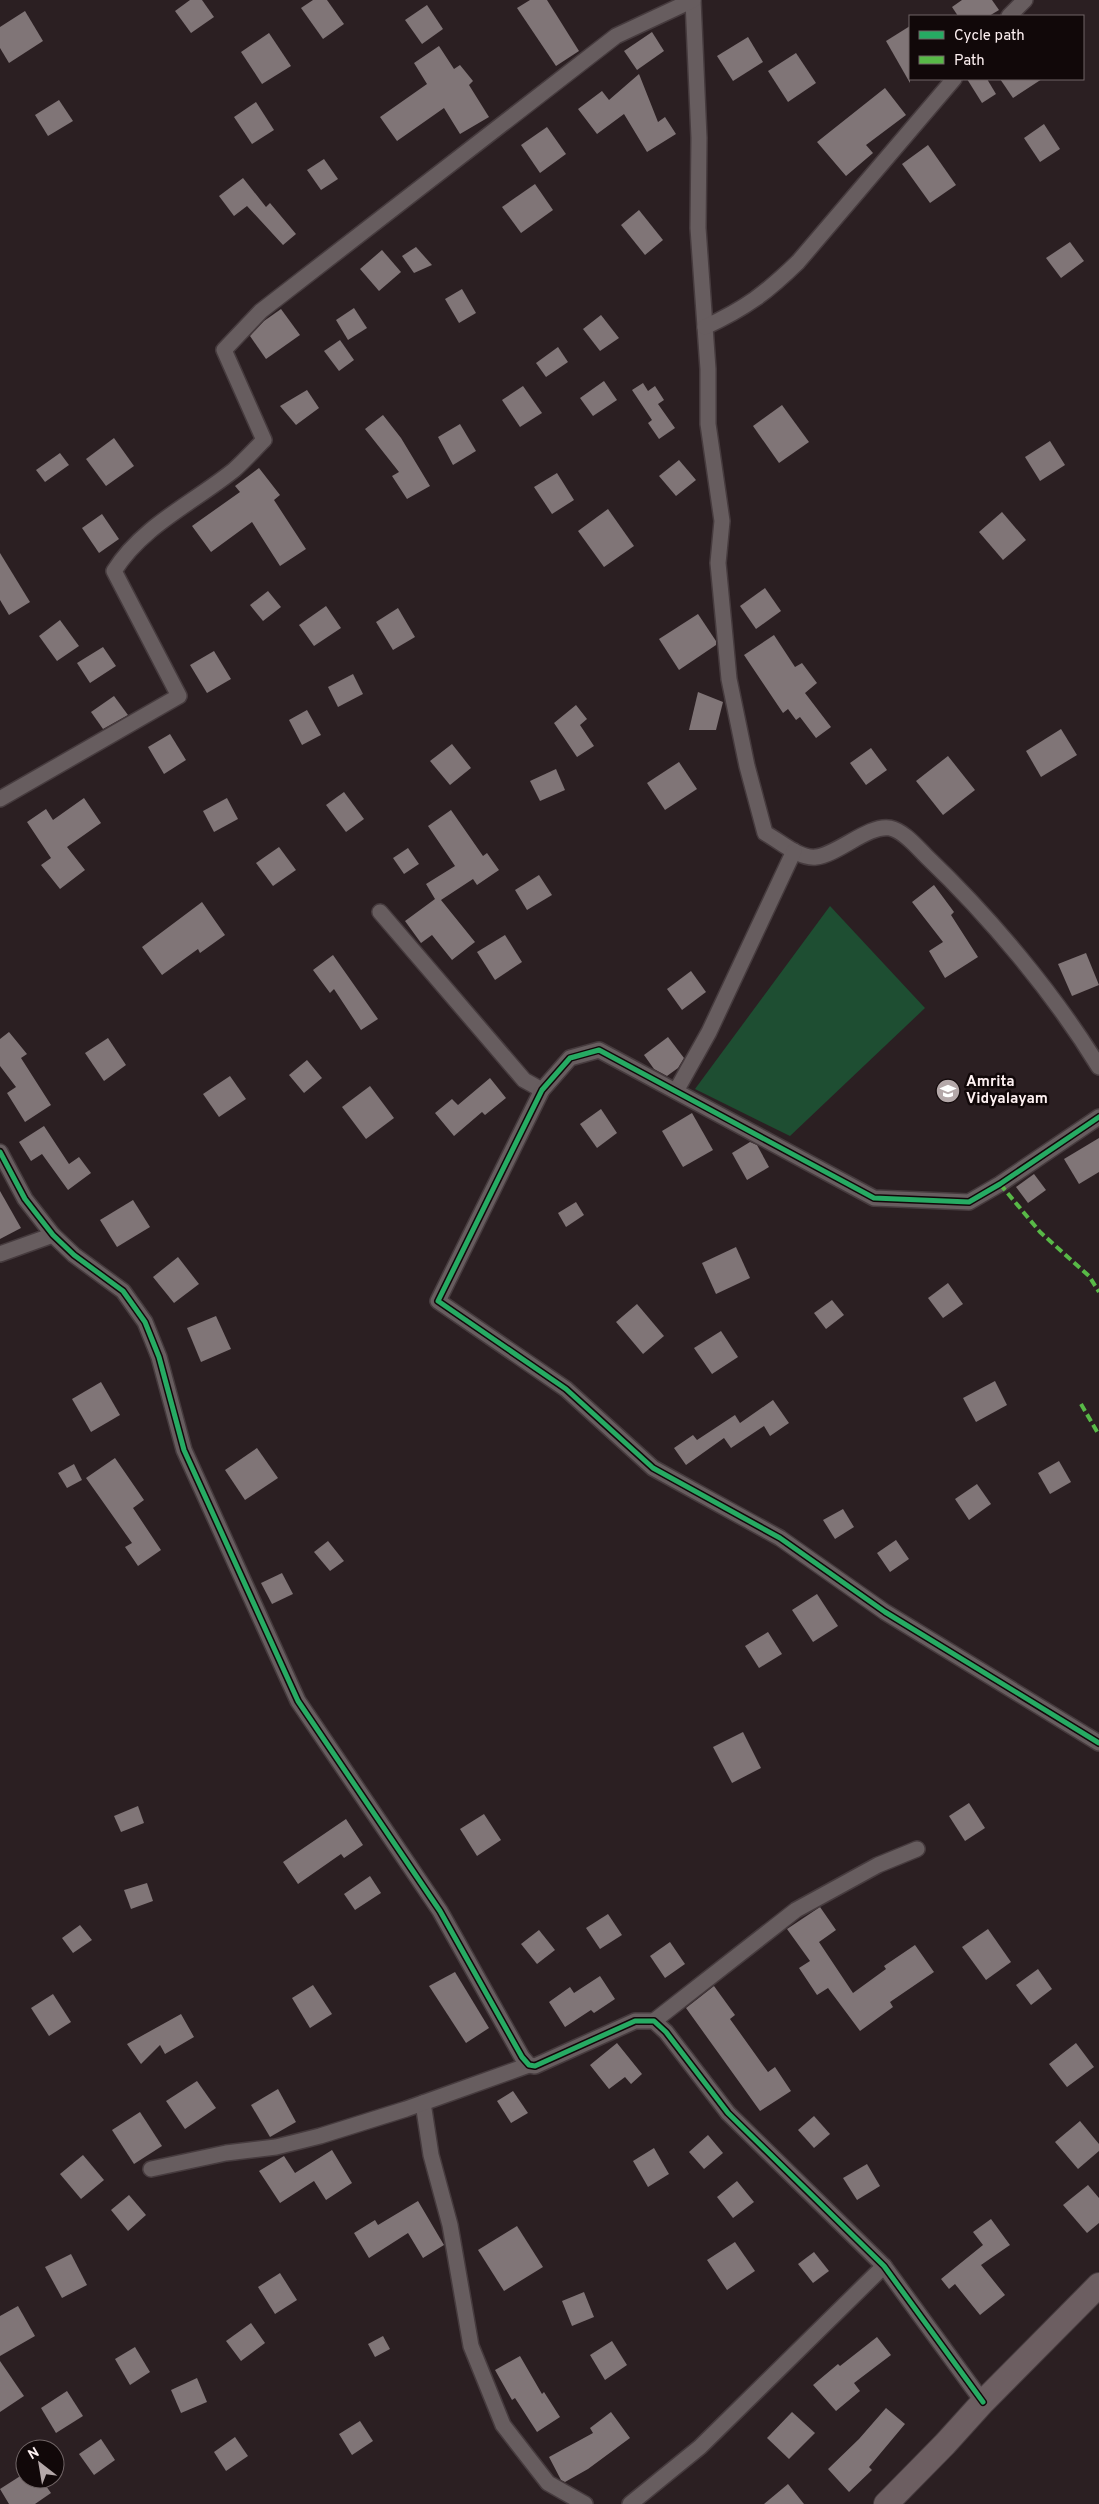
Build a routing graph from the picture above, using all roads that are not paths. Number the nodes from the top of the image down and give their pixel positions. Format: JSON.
{"nodes":[{"id":1,"x":693,"y":0,"type":"edge"},
{"id":2,"x":1025,"y":0,"type":"edge"},
{"id":3,"x":1010,"y":15,"type":"edge"},
{"id":4,"x":953,"y":80,"type":"edge"},
{"id":5,"x":704,"y":327,"type":"junction"},
{"id":6,"x":0,"y":799,"type":"edge"},
{"id":7,"x":794,"y":851,"type":"junction"},
{"id":8,"x":380,"y":912,"type":"dead end"},
{"id":9,"x":1099,"y":1067,"type":"edge"},
{"id":10,"x":542,"y":1090,"type":"junction"},
{"id":11,"x":676,"y":1091,"type":"junction"},
{"id":12,"x":1099,"y":1116,"type":"edge"},
{"id":13,"x":0,"y":1152,"type":"edge"},
{"id":14,"x":53,"y":1235,"type":"junction"},
{"id":15,"x":0,"y":1254,"type":"edge"},
{"id":16,"x":1099,"y":1743,"type":"edge"},
{"id":17,"x":917,"y":1849,"type":"dead end"},
{"id":18,"x":654,"y":2021,"type":"junction"},
{"id":19,"x":528,"y":2064,"type":"junction"},
{"id":20,"x":423,"y":2103,"type":"junction"},
{"id":21,"x":152,"y":2169,"type":"dead end"},
{"id":22,"x":884,"y":2266,"type":"junction"},
{"id":23,"x":1099,"y":2285,"type":"edge"},
{"id":24,"x":983,"y":2402,"type":"junction"},
{"id":25,"x":585,"y":2504,"type":"edge"},
{"id":26,"x":630,"y":2504,"type":"edge"},
{"id":27,"x":886,"y":2504,"type":"edge"}],
"edges":[{"from":1,"to":5,"type":"street"},
{"from":1,"to":6,"type":"street"},
{"from":2,"to":3,"type":"street"},
{"from":4,"to":5,"type":"street"},
{"from":5,"to":7,"type":"street"},
{"from":7,"to":9,"type":"street"},
{"from":7,"to":11,"type":"street"},
{"from":8,"to":10,"type":"street"},
{"from":10,"to":11,"type":"street"},
{"from":10,"to":16,"type":"street"},
{"from":11,"to":12,"type":"street"},
{"from":13,"to":14,"type":"street"},
{"from":14,"to":15,"type":"street"},
{"from":14,"to":19,"type":"street"},
{"from":17,"to":18,"type":"street"},
{"from":18,"to":19,"type":"street"},
{"from":18,"to":22,"type":"street"},
{"from":19,"to":20,"type":"street"},
{"from":20,"to":21,"type":"street"},
{"from":20,"to":25,"type":"street"},
{"from":22,"to":24,"type":"street"},
{"from":22,"to":26,"type":"street"},
{"from":23,"to":24,"type":"main road"},
{"from":24,"to":27,"type":"main road"}]}
